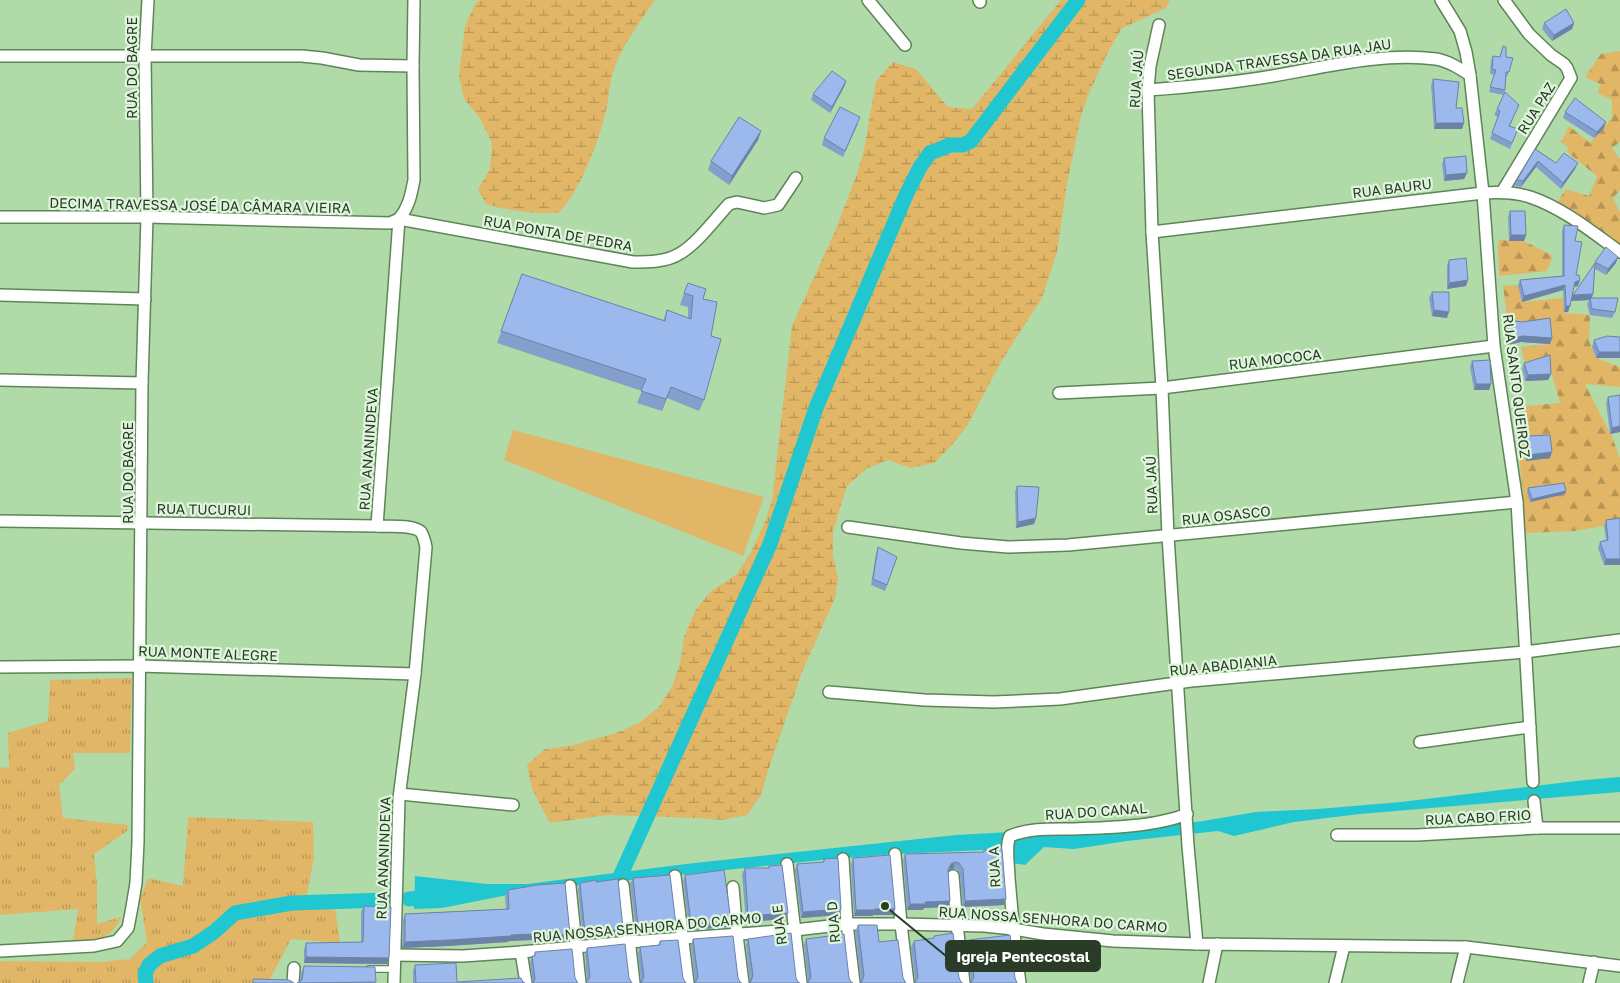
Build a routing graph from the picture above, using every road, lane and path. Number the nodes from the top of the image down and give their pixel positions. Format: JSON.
{"nodes":[{"id":1,"x":148,"y":0,"type":"edge"},
{"id":2,"x":414,"y":0,"type":"edge"},
{"id":3,"x":868,"y":0,"type":"edge"},
{"id":4,"x":1441,"y":0,"type":"edge"},
{"id":5,"x":1504,"y":0,"type":"edge"},
{"id":6,"x":1160,"y":25,"type":"dead end"},
{"id":7,"x":905,"y":45,"type":"dead end"},
{"id":8,"x":0,"y":56,"type":"edge"},
{"id":9,"x":145,"y":56,"type":"junction"},
{"id":10,"x":413,"y":66,"type":"junction"},
{"id":11,"x":1470,"y":75,"type":"junction"},
{"id":12,"x":1148,"y":90,"type":"junction"},
{"id":13,"x":796,"y":178,"type":"dead end"},
{"id":14,"x":1502,"y":192,"type":"junction"},
{"id":15,"x":1483,"y":193,"type":"junction"},
{"id":16,"x":0,"y":217,"type":"edge"},
{"id":17,"x":147,"y":217,"type":"junction"},
{"id":18,"x":399,"y":219,"type":"junction"},
{"id":19,"x":1152,"y":232,"type":"junction"},
{"id":20,"x":1620,"y":252,"type":"edge"},
{"id":21,"x":0,"y":295,"type":"edge"},
{"id":22,"x":145,"y":299,"type":"junction"},
{"id":23,"x":1494,"y":346,"type":"junction"},
{"id":24,"x":0,"y":380,"type":"edge"},
{"id":25,"x":142,"y":382,"type":"junction"},
{"id":26,"x":1162,"y":388,"type":"junction"},
{"id":27,"x":1059,"y":393,"type":"dead end"},
{"id":28,"x":1517,"y":502,"type":"junction"},
{"id":29,"x":0,"y":521,"type":"edge"},
{"id":30,"x":142,"y":523,"type":"junction"},
{"id":31,"x":377,"y":526,"type":"junction"},
{"id":32,"x":848,"y":527,"type":"dead end"},
{"id":33,"x":1168,"y":536,"type":"junction"},
{"id":34,"x":1620,"y":640,"type":"edge"},
{"id":35,"x":1525,"y":652,"type":"junction"},
{"id":36,"x":139,"y":666,"type":"junction"},
{"id":37,"x":0,"y":667,"type":"edge"},
{"id":38,"x":415,"y":674,"type":"junction"},
{"id":39,"x":1178,"y":684,"type":"junction"},
{"id":40,"x":829,"y":692,"type":"dead end"},
{"id":41,"x":1530,"y":727,"type":"junction"},
{"id":42,"x":1420,"y":742,"type":"dead end"},
{"id":43,"x":1533,"y":782,"type":"dead end"},
{"id":44,"x":400,"y":794,"type":"junction"},
{"id":45,"x":1534,"y":801,"type":"dead end"},
{"id":46,"x":513,"y":805,"type":"dead end"},
{"id":47,"x":1187,"y":818,"type":"junction"},
{"id":48,"x":1538,"y":828,"type":"junction"},
{"id":49,"x":1620,"y":828,"type":"edge"},
{"id":50,"x":1337,"y":835,"type":"dead end"},
{"id":51,"x":1008,"y":844,"type":"joint"},
{"id":52,"x":895,"y":854,"type":"dead end"},
{"id":53,"x":843,"y":859,"type":"dead end"},
{"id":54,"x":787,"y":864,"type":"dead end"},
{"id":55,"x":675,"y":876,"type":"dead end"},
{"id":56,"x":954,"y":876,"type":"dead end"},
{"id":57,"x":623,"y":884,"type":"dead end"},
{"id":58,"x":570,"y":886,"type":"dead end"},
{"id":59,"x":733,"y":887,"type":"dead end"},
{"id":60,"x":847,"y":924,"type":"junction"},
{"id":61,"x":901,"y":924,"type":"junction"},
{"id":62,"x":957,"y":925,"type":"junction"},
{"id":63,"x":1013,"y":928,"type":"junction"},
{"id":64,"x":795,"y":930,"type":"junction"},
{"id":65,"x":736,"y":935,"type":"junction"},
{"id":66,"x":683,"y":939,"type":"junction"},
{"id":67,"x":629,"y":942,"type":"junction"},
{"id":68,"x":1197,"y":944,"type":"junction"},
{"id":69,"x":1217,"y":944,"type":"junction"},
{"id":70,"x":575,"y":946,"type":"junction"},
{"id":71,"x":1344,"y":946,"type":"junction"},
{"id":72,"x":1466,"y":947,"type":"junction"},
{"id":73,"x":0,"y":952,"type":"edge"},
{"id":74,"x":521,"y":952,"type":"junction"},
{"id":75,"x":394,"y":955,"type":"junction"},
{"id":76,"x":1594,"y":962,"type":"junction"},
{"id":77,"x":1620,"y":966,"type":"edge"},
{"id":78,"x":298,"y":968,"type":"dead end"},
{"id":79,"x":366,"y":969,"type":"edge"},
{"id":80,"x":394,"y":969,"type":"junction"},
{"id":81,"x":293,"y":983,"type":"edge"},
{"id":82,"x":394,"y":983,"type":"edge"},
{"id":83,"x":526,"y":983,"type":"edge"},
{"id":84,"x":580,"y":983,"type":"edge"},
{"id":85,"x":634,"y":983,"type":"edge"},
{"id":86,"x":688,"y":983,"type":"edge"},
{"id":87,"x":743,"y":983,"type":"edge"},
{"id":88,"x":800,"y":983,"type":"edge"},
{"id":89,"x":854,"y":983,"type":"edge"},
{"id":90,"x":908,"y":983,"type":"edge"},
{"id":91,"x":964,"y":983,"type":"edge"},
{"id":92,"x":1020,"y":983,"type":"edge"},
{"id":93,"x":1209,"y":983,"type":"edge"},
{"id":94,"x":1335,"y":983,"type":"edge"},
{"id":95,"x":1457,"y":983,"type":"edge"},
{"id":96,"x":1589,"y":983,"type":"edge"}],
"edges":[{"from":1,"to":9,"type":"street","name":"RUA DO BAGRE"},
{"from":2,"to":10,"type":"street","name":"RUA ANANINDEVA"},
{"from":3,"to":7,"type":"street"},
{"from":4,"to":11,"type":"street","name":"RUA SANTO QUEIROZ"},
{"from":5,"to":14,"type":"street","name":"RUA PAZ"},
{"from":6,"to":12,"type":"street","name":"RUA JAÚ"},
{"from":8,"to":9,"type":"street"},
{"from":9,"to":10,"type":"street"},
{"from":9,"to":17,"type":"street","name":"RUA DO BAGRE"},
{"from":10,"to":18,"type":"street","name":"RUA ANANINDEVA"},
{"from":11,"to":12,"type":"street","name":"SEGUNDA TRAVESSA DA RUA JAU"},
{"from":11,"to":15,"type":"street","name":"RUA SANTO QUEIROZ"},
{"from":12,"to":19,"type":"street","name":"RUA JAÚ"},
{"from":13,"to":18,"type":"street","name":"RUA PONTA DE PEDRA"},
{"from":14,"to":15,"type":"street","name":"RUA BAURU"},
{"from":14,"to":20,"type":"street","name":"RUA BAURU"},
{"from":15,"to":19,"type":"street","name":"RUA BAURU"},
{"from":15,"to":23,"type":"street","name":"RUA SANTO QUEIROZ"},
{"from":16,"to":17,"type":"street","name":"DECIMA TRAVESSA JOSÉ DA CÂMARA VIEIRA"},
{"from":17,"to":18,"type":"street","name":"DECIMA TRAVESSA JOSÉ DA CÂMARA VIEIRA"},
{"from":17,"to":22,"type":"street","name":"RUA DO BAGRE"},
{"from":18,"to":31,"type":"street","name":"RUA ANANINDEVA"},
{"from":19,"to":26,"type":"street","name":"RUA JAÚ"},
{"from":21,"to":22,"type":"street"},
{"from":22,"to":25,"type":"street","name":"RUA DO BAGRE"},
{"from":23,"to":26,"type":"street","name":"RUA MOCOCA"},
{"from":23,"to":28,"type":"street","name":"RUA SANTO QUEIROZ"},
{"from":24,"to":25,"type":"street"},
{"from":25,"to":30,"type":"street","name":"RUA DO BAGRE"},
{"from":26,"to":27,"type":"street","name":"RUA MOCOCA"},
{"from":26,"to":33,"type":"street","name":"RUA JAÚ"},
{"from":28,"to":33,"type":"street","name":"RUA OSASCO"},
{"from":28,"to":35,"type":"street","name":"RUA SANTO QUEIROZ"},
{"from":29,"to":30,"type":"street","name":"RUA TUCURUI"},
{"from":30,"to":31,"type":"street","name":"RUA TUCURUI"},
{"from":30,"to":36,"type":"street","name":"RUA DO BAGRE"},
{"from":31,"to":38,"type":"street","name":"RUA ANANINDEVA"},
{"from":32,"to":33,"type":"street","name":"RUA OSASCO"},
{"from":33,"to":39,"type":"street","name":"RUA JAÚ"},
{"from":34,"to":35,"type":"street","name":"RUA ABADIANIA"},
{"from":35,"to":39,"type":"street","name":"RUA ABADIANIA"},
{"from":35,"to":41,"type":"street","name":"RUA SANTO QUEIROZ"},
{"from":36,"to":37,"type":"street","name":"RUA MONTE ALEGRE"},
{"from":36,"to":38,"type":"street","name":"RUA MONTE ALEGRE"},
{"from":36,"to":73,"type":"street","name":"RUA DO BAGRE"},
{"from":38,"to":44,"type":"street","name":"RUA ANANINDEVA"},
{"from":39,"to":40,"type":"street","name":"RUA ABADIANIA"},
{"from":39,"to":47,"type":"street","name":"RUA JAÚ"},
{"from":41,"to":42,"type":"street"},
{"from":41,"to":43,"type":"street","name":"RUA SANTO QUEIROZ"},
{"from":44,"to":46,"type":"street"},
{"from":44,"to":75,"type":"street","name":"RUA ANANINDEVA"},
{"from":45,"to":48,"type":"street"},
{"from":47,"to":51,"type":"street","name":"RUA DO CANAL"},
{"from":47,"to":68,"type":"street","name":"RUA JAÚ"},
{"from":48,"to":49,"type":"street","name":"RUA CABO FRIO"},
{"from":48,"to":50,"type":"street","name":"RUA CABO FRIO"},
{"from":51,"to":63,"type":"street","name":"RUA A"},
{"from":52,"to":61,"type":"street"},
{"from":53,"to":60,"type":"street","name":"RUA D"},
{"from":54,"to":64,"type":"street","name":"RUA E"},
{"from":55,"to":66,"type":"street"},
{"from":56,"to":62,"type":"street"},
{"from":57,"to":67,"type":"street"},
{"from":58,"to":70,"type":"street"},
{"from":59,"to":65,"type":"street"},
{"from":60,"to":61,"type":"street","name":"RUA NOSSA SENHORA DO CARMO"},
{"from":60,"to":64,"type":"street","name":"RUA NOSSA SENHORA DO CARMO"},
{"from":60,"to":89,"type":"street","name":"RUA D"},
{"from":61,"to":62,"type":"street","name":"RUA NOSSA SENHORA DO CARMO"},
{"from":61,"to":90,"type":"street"},
{"from":62,"to":63,"type":"street","name":"RUA NOSSA SENHORA DO CARMO"},
{"from":62,"to":91,"type":"street"},
{"from":63,"to":68,"type":"street","name":"RUA NOSSA SENHORA DO CARMO"},
{"from":63,"to":92,"type":"street","name":"RUA A"},
{"from":64,"to":65,"type":"street","name":"RUA NOSSA SENHORA DO CARMO"},
{"from":64,"to":88,"type":"street","name":"RUA E"},
{"from":65,"to":66,"type":"street","name":"RUA NOSSA SENHORA DO CARMO"},
{"from":65,"to":87,"type":"street"},
{"from":66,"to":67,"type":"street","name":"RUA NOSSA SENHORA DO CARMO"},
{"from":66,"to":86,"type":"street"},
{"from":67,"to":70,"type":"street","name":"RUA NOSSA SENHORA DO CARMO"},
{"from":67,"to":85,"type":"street"},
{"from":68,"to":69,"type":"street","name":"RUA NOSSA SENHORA DO CARMO"},
{"from":69,"to":71,"type":"street","name":"RUA NOSSA SENHORA DO CARMO"},
{"from":69,"to":93,"type":"street"},
{"from":70,"to":74,"type":"street","name":"RUA NOSSA SENHORA DO CARMO"},
{"from":70,"to":84,"type":"street"},
{"from":71,"to":72,"type":"street","name":"RUA NOSSA SENHORA DO CARMO"},
{"from":71,"to":94,"type":"street"},
{"from":72,"to":76,"type":"street","name":"RUA NOSSA SENHORA DO CARMO"},
{"from":72,"to":95,"type":"street"},
{"from":74,"to":75,"type":"street","name":"RUA NOSSA SENHORA DO CARMO"},
{"from":74,"to":83,"type":"street"},
{"from":75,"to":80,"type":"street","name":"RUA ANANINDEVA"},
{"from":76,"to":77,"type":"street","name":"RUA NOSSA SENHORA DO CARMO"},
{"from":76,"to":96,"type":"street"},
{"from":78,"to":81,"type":"street"},
{"from":79,"to":80,"type":"lane"},
{"from":80,"to":82,"type":"street","name":"RUA ANANINDEVA"}]}
